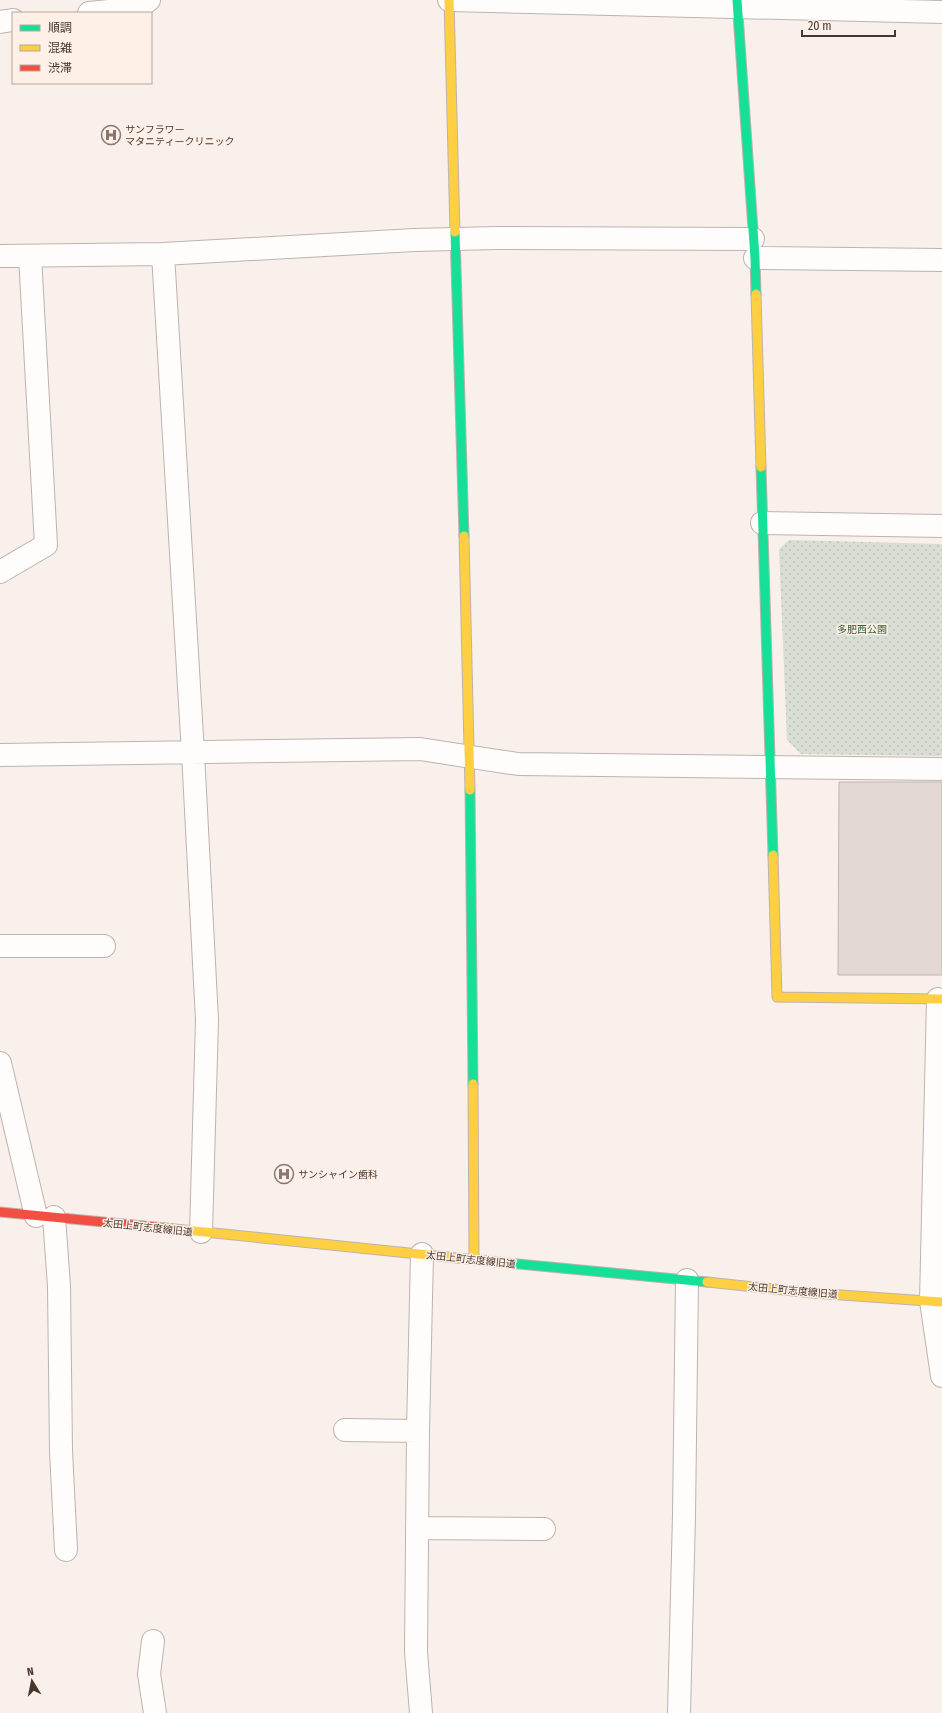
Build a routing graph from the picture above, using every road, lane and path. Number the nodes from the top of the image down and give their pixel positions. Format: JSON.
{"nodes":[{"id":1,"x":149,"y":0,"type":"edge"},
{"id":2,"x":449,"y":0,"type":"edge"},
{"id":3,"x":737,"y":4,"type":"edge"},
{"id":4,"x":99,"y":12,"type":"edge"},
{"id":5,"x":942,"y":12,"type":"edge"},
{"id":6,"x":12,"y":20,"type":"edge"},
{"id":7,"x":0,"y":22,"type":"edge"},
{"id":8,"x":455,"y":239,"type":"junction"},
{"id":9,"x":754,"y":248,"type":"junction"},
{"id":10,"x":163,"y":254,"type":"junction"},
{"id":11,"x":0,"y":256,"type":"edge"},
{"id":12,"x":30,"y":256,"type":"junction"},
{"id":13,"x":942,"y":260,"type":"edge"},
{"id":14,"x":762,"y":523,"type":"junction"},
{"id":15,"x":942,"y":526,"type":"edge"},
{"id":16,"x":0,"y":572,"type":"edge"},
{"id":17,"x":193,"y":753,"type":"junction"},
{"id":18,"x":0,"y":755,"type":"edge"},
{"id":19,"x":470,"y":756,"type":"junction"},
{"id":20,"x":770,"y":767,"type":"junction"},
{"id":21,"x":942,"y":769,"type":"edge"},
{"id":22,"x":0,"y":946,"type":"edge"},
{"id":23,"x":104,"y":946,"type":"dead end"},
{"id":24,"x":940,"y":999,"type":"edge"},
{"id":25,"x":0,"y":1063,"type":"edge"},
{"id":26,"x":0,"y":1212,"type":"edge"},
{"id":27,"x":45,"y":1216,"type":"junction"},
{"id":28,"x":201,"y":1232,"type":"junction"},
{"id":29,"x":422,"y":1254,"type":"junction"},
{"id":30,"x":474,"y":1259,"type":"junction"},
{"id":31,"x":687,"y":1280,"type":"junction"},
{"id":32,"x":936,"y":1302,"type":"edge"},
{"id":33,"x":942,"y":1376,"type":"edge"},
{"id":34,"x":345,"y":1430,"type":"dead end"},
{"id":35,"x":418,"y":1430,"type":"junction"},
{"id":36,"x":417,"y":1528,"type":"junction"},
{"id":37,"x":544,"y":1529,"type":"dead end"},
{"id":38,"x":66,"y":1550,"type":"dead end"},
{"id":39,"x":153,"y":1641,"type":"dead end"},
{"id":40,"x":155,"y":1713,"type":"edge"},
{"id":41,"x":421,"y":1713,"type":"edge"},
{"id":42,"x":679,"y":1713,"type":"edge"}],
"edges":[{"from":1,"to":4,"type":"street"},
{"from":2,"to":3,"type":"street"},
{"from":2,"to":8,"type":"street"},
{"from":3,"to":5,"type":"street"},
{"from":3,"to":9,"type":"street"},
{"from":6,"to":7,"type":"street"},
{"from":8,"to":9,"type":"street"},
{"from":8,"to":10,"type":"street"},
{"from":8,"to":19,"type":"street"},
{"from":9,"to":13,"type":"street"},
{"from":9,"to":14,"type":"street"},
{"from":10,"to":12,"type":"street"},
{"from":10,"to":17,"type":"street"},
{"from":11,"to":12,"type":"street"},
{"from":12,"to":16,"type":"street"},
{"from":14,"to":15,"type":"street"},
{"from":14,"to":20,"type":"street"},
{"from":17,"to":18,"type":"street"},
{"from":17,"to":19,"type":"street"},
{"from":17,"to":28,"type":"street"},
{"from":19,"to":20,"type":"street"},
{"from":19,"to":30,"type":"street"},
{"from":20,"to":21,"type":"street"},
{"from":20,"to":24,"type":"street"},
{"from":22,"to":23,"type":"street"},
{"from":24,"to":32,"type":"street"},
{"from":25,"to":27,"type":"street"},
{"from":26,"to":27,"type":"street","name":"太田上町志度線旧道"},
{"from":27,"to":28,"type":"street","name":"太田上町志度線旧道"},
{"from":27,"to":38,"type":"street"},
{"from":28,"to":29,"type":"street","name":"太田上町志度線旧道"},
{"from":29,"to":30,"type":"street","name":"太田上町志度線旧道"},
{"from":29,"to":35,"type":"street"},
{"from":30,"to":31,"type":"street","name":"太田上町志度線旧道"},
{"from":31,"to":32,"type":"street","name":"太田上町志度線旧道"},
{"from":31,"to":42,"type":"street"},
{"from":32,"to":33,"type":"street"},
{"from":34,"to":35,"type":"street"},
{"from":35,"to":36,"type":"street"},
{"from":36,"to":37,"type":"street"},
{"from":36,"to":41,"type":"street"},
{"from":39,"to":40,"type":"street"}]}
